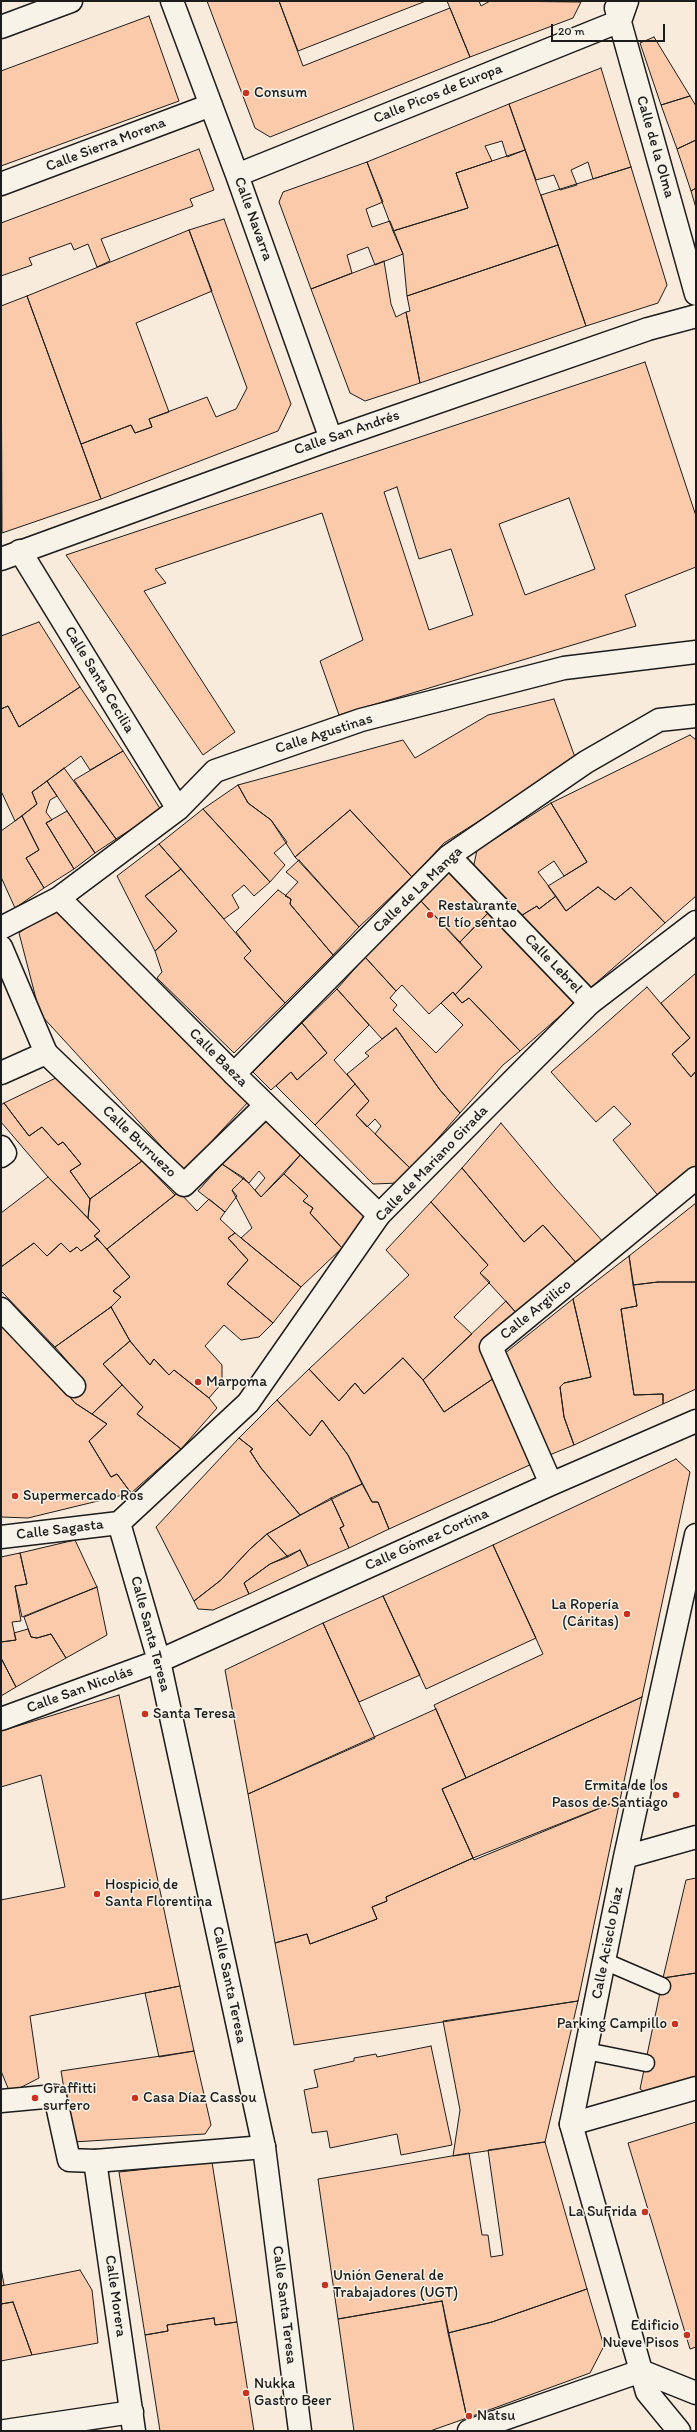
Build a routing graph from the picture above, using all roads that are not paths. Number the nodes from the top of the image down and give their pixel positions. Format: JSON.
{"nodes":[{"id":1,"x":71,"y":1,"type":"edge"},
{"id":2,"x":172,"y":1,"type":"edge"},
{"id":3,"x":620,"y":8,"type":"edge"},
{"id":4,"x":1,"y":27,"type":"edge"},
{"id":5,"x":211,"y":105,"type":"junction"},
{"id":6,"x":237,"y":175,"type":"junction"},
{"id":7,"x":1,"y":184,"type":"edge"},
{"id":8,"x":696,"y":294,"type":"edge"},
{"id":9,"x":696,"y":316,"type":"edge"},
{"id":10,"x":331,"y":439,"type":"junction"},
{"id":11,"x":11,"y":555,"type":"edge"},
{"id":12,"x":696,"y":652,"type":"edge"},
{"id":13,"x":696,"y":716,"type":"edge"},
{"id":14,"x":178,"y":809,"type":"junction"},
{"id":15,"x":449,"y":856,"type":"junction"},
{"id":16,"x":59,"y":898,"type":"junction"},
{"id":17,"x":696,"y":922,"type":"edge"},
{"id":18,"x":1,"y":928,"type":"edge"},
{"id":19,"x":1,"y":947,"type":"edge"},
{"id":20,"x":590,"y":1003,"type":"junction"},
{"id":21,"x":46,"y":1052,"type":"junction"},
{"id":22,"x":1,"y":1073,"type":"edge"},
{"id":23,"x":234,"y":1074,"type":"junction"},
{"id":24,"x":266,"y":1104,"type":"junction"},
{"id":25,"x":1,"y":1147,"type":"edge"},
{"id":26,"x":1,"y":1156,"type":"edge"},
{"id":27,"x":696,"y":1178,"type":"edge"},
{"id":28,"x":379,"y":1215,"type":"junction"},
{"id":29,"x":1,"y":1309,"type":"edge"},
{"id":30,"x":74,"y":1386,"type":"dead end"},
{"id":31,"x":696,"y":1421,"type":"edge"},
{"id":32,"x":551,"y":1484,"type":"junction"},
{"id":33,"x":119,"y":1523,"type":"junction"},
{"id":34,"x":696,"y":1535,"type":"edge"},
{"id":35,"x":1,"y":1537,"type":"edge"},
{"id":36,"x":159,"y":1661,"type":"junction"},
{"id":37,"x":1,"y":1719,"type":"edge"},
{"id":38,"x":696,"y":1837,"type":"edge"},
{"id":39,"x":625,"y":1857,"type":"junction"},
{"id":40,"x":604,"y":1961,"type":"junction"},
{"id":41,"x":662,"y":1986,"type":"dead end"},
{"id":42,"x":586,"y":2051,"type":"junction"},
{"id":43,"x":646,"y":2063,"type":"dead end"},
{"id":44,"x":696,"y":2088,"type":"edge"},
{"id":45,"x":1,"y":2101,"type":"edge"},
{"id":46,"x":571,"y":2124,"type":"junction"},
{"id":47,"x":264,"y":2147,"type":"junction"},
{"id":48,"x":95,"y":2161,"type":"junction"},
{"id":49,"x":641,"y":2371,"type":"junction"},
{"id":50,"x":690,"y":2385,"type":"edge"},
{"id":51,"x":133,"y":2422,"type":"edge"},
{"id":52,"x":493,"y":2427,"type":"edge"},
{"id":53,"x":5,"y":2431,"type":"edge"},
{"id":54,"x":300,"y":2431,"type":"edge"},
{"id":55,"x":469,"y":2431,"type":"edge"},
{"id":56,"x":679,"y":2431,"type":"edge"}],
"edges":[{"from":1,"to":4,"type":"street"},
{"from":2,"to":5,"type":"street","name":"Calle Navarra"},
{"from":3,"to":6,"type":"street","name":"Calle Picos de Europa"},
{"from":3,"to":8,"type":"street","name":"Calle de la Olma"},
{"from":5,"to":6,"type":"street","name":"Calle Navarra"},
{"from":5,"to":7,"type":"street","name":"Calle Sierra Morena"},
{"from":6,"to":10,"type":"street","name":"Calle Navarra"},
{"from":9,"to":10,"type":"street","name":"Calle San Andrés"},
{"from":10,"to":11,"type":"street","name":"Calle San Andrés"},
{"from":11,"to":14,"type":"street","name":"Calle Santa Cecilia"},
{"from":12,"to":14,"type":"street","name":"Calle Agustinas"},
{"from":13,"to":15,"type":"street","name":"Calle de La Manga"},
{"from":14,"to":16,"type":"street","name":"Calle Agustinas"},
{"from":15,"to":20,"type":"street","name":"Calle Lebrel"},
{"from":15,"to":23,"type":"street","name":"Calle de La Manga"},
{"from":16,"to":18,"type":"street","name":"Calle Agustinas"},
{"from":16,"to":23,"type":"street","name":"Calle Baeza"},
{"from":17,"to":20,"type":"street","name":"Calle de Mariano Girada"},
{"from":19,"to":21,"type":"street"},
{"from":20,"to":28,"type":"street","name":"Calle de Mariano Girada"},
{"from":21,"to":22,"type":"street"},
{"from":21,"to":24,"type":"street","name":"Calle Burruezo"},
{"from":23,"to":24,"type":"street","name":"Calle Baeza"},
{"from":24,"to":28,"type":"street","name":"Calle Baeza"},
{"from":25,"to":26,"type":"street"},
{"from":27,"to":32,"type":"street","name":"Calle Argilico"},
{"from":28,"to":33,"type":"street","name":"Calle de Mariano Girada"},
{"from":29,"to":30,"type":"street"},
{"from":31,"to":32,"type":"street","name":"Calle Gómez Cortina"},
{"from":32,"to":36,"type":"street","name":"Calle Gómez Cortina"},
{"from":33,"to":35,"type":"street","name":"Calle Sagasta"},
{"from":33,"to":36,"type":"street","name":"Calle Santa Teresa"},
{"from":34,"to":39,"type":"street","name":"Calle Acisclo Díaz"},
{"from":36,"to":37,"type":"street","name":"Calle San Nicolás"},
{"from":36,"to":47,"type":"street","name":"Calle Santa Teresa"},
{"from":38,"to":39,"type":"street"},
{"from":39,"to":40,"type":"street","name":"Calle Acisclo Díaz"},
{"from":40,"to":41,"type":"lane"},
{"from":40,"to":42,"type":"street","name":"Calle Acisclo Díaz"},
{"from":42,"to":43,"type":"lane"},
{"from":42,"to":46,"type":"street","name":"Calle Acisclo Díaz"},
{"from":44,"to":46,"type":"street"},
{"from":45,"to":48,"type":"street"},
{"from":46,"to":49,"type":"street","name":"Calle Acisclo Díaz"},
{"from":47,"to":48,"type":"street"},
{"from":47,"to":54,"type":"street","name":"Calle Santa Teresa"},
{"from":48,"to":51,"type":"street","name":"Calle Morera"},
{"from":49,"to":50,"type":"street"},
{"from":49,"to":52,"type":"street"},
{"from":49,"to":56,"type":"street","name":"Calle Acisclo Díaz"},
{"from":51,"to":53,"type":"street"},
{"from":52,"to":55,"type":"street"}]}
